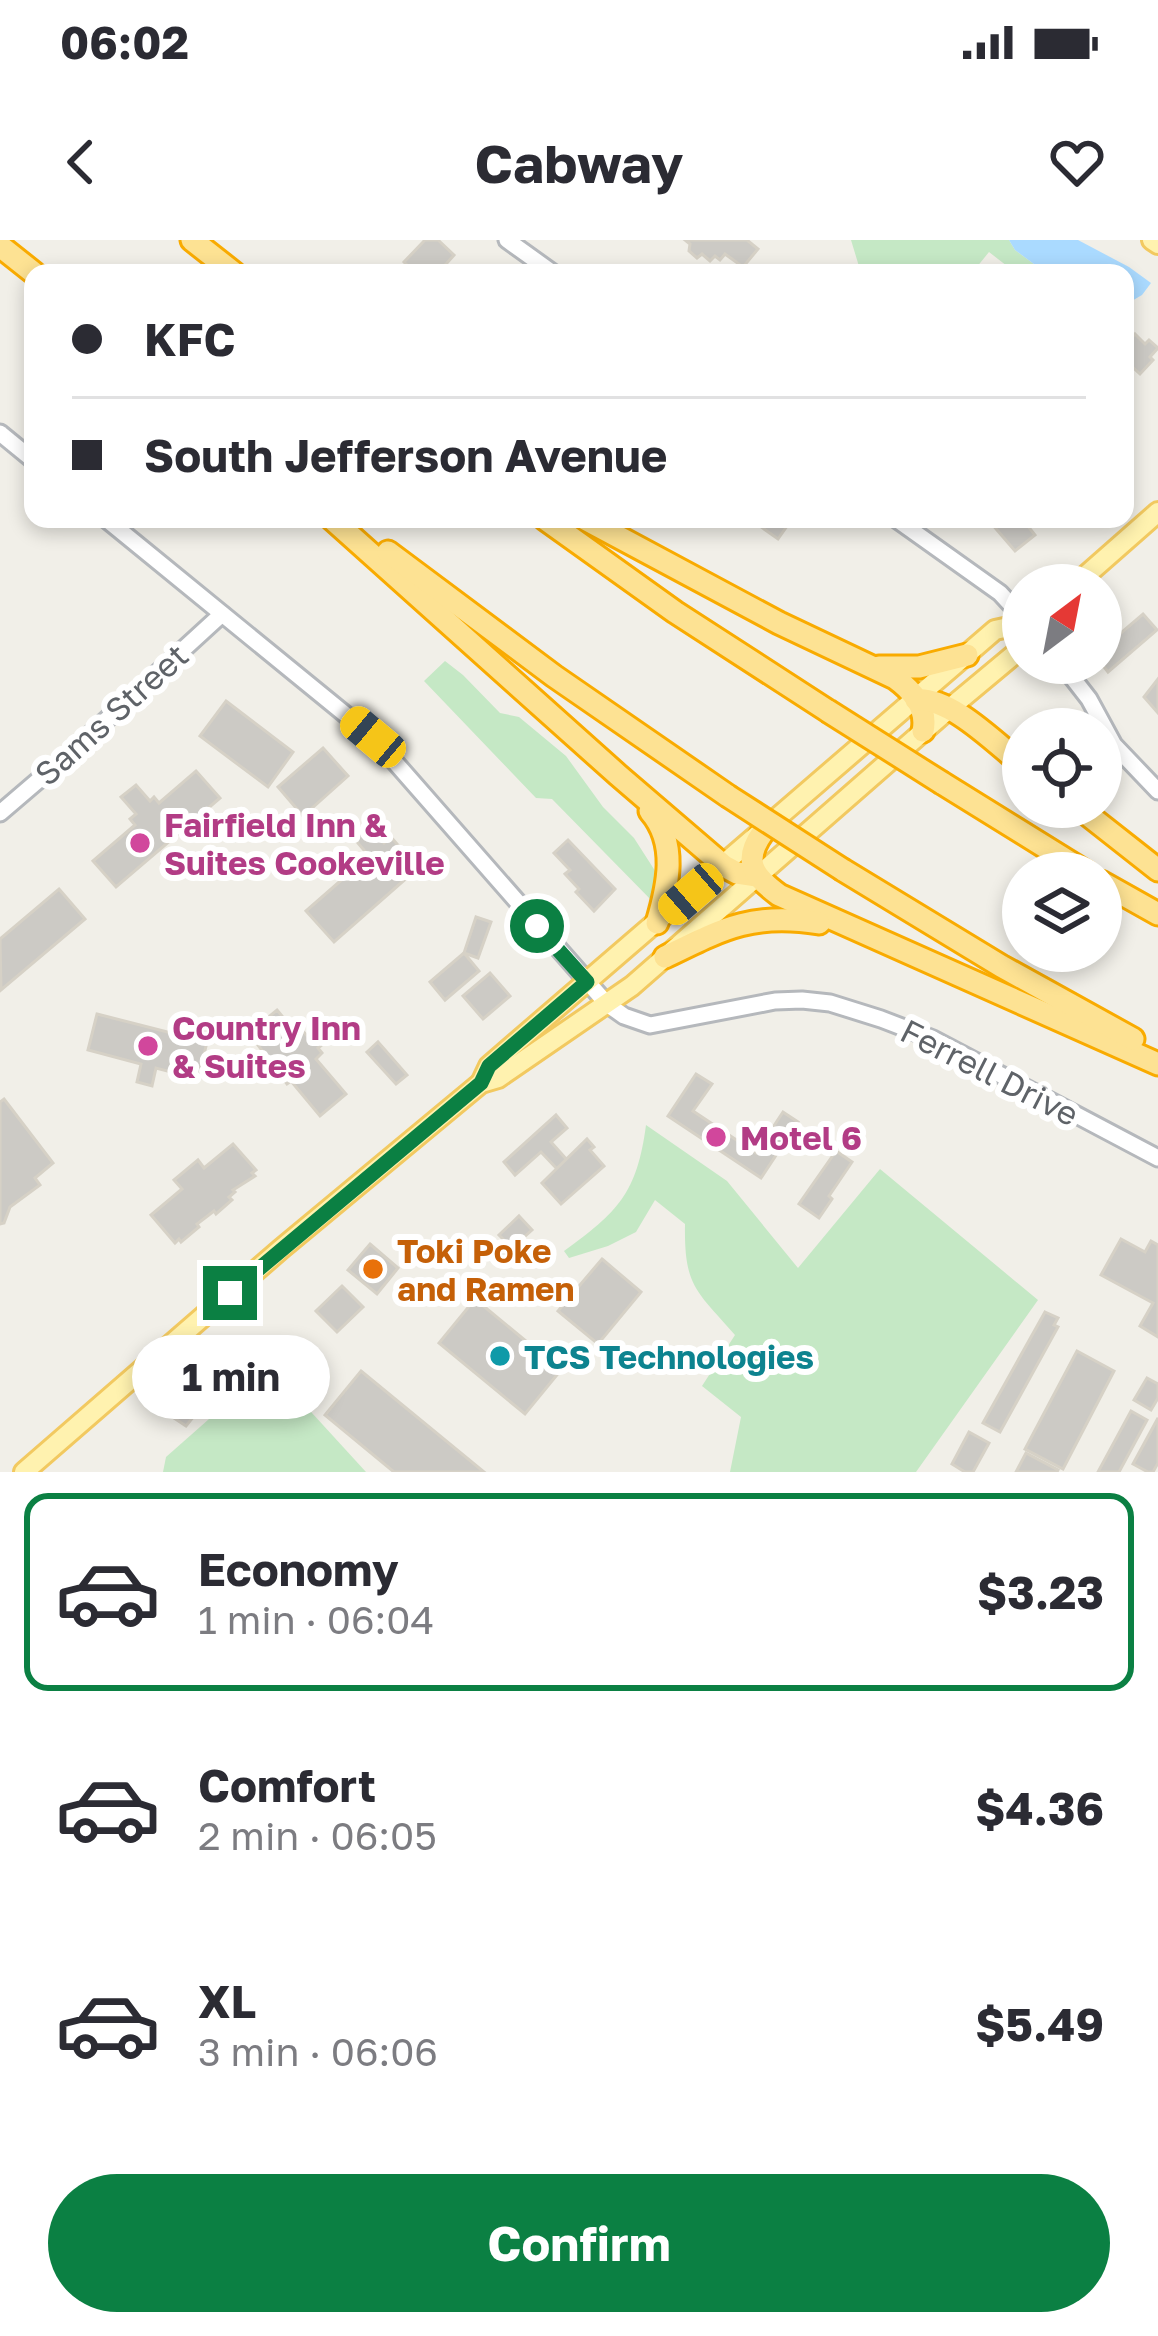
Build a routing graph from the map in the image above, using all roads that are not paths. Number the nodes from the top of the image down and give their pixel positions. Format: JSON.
{"nodes":[{"id":1,"x":192,"y":240,"type":"edge"},
{"id":2,"x":507,"y":240,"type":"edge"},
{"id":3,"x":0,"y":245,"type":"edge"},
{"id":4,"x":223,"y":264,"type":"edge"},
{"id":5,"x":540,"y":264,"type":"edge"},
{"id":6,"x":24,"y":265,"type":"edge"},
{"id":7,"x":0,"y":433,"type":"edge"},
{"id":8,"x":24,"y":453,"type":"edge"},
{"id":9,"x":1158,"y":512,"type":"edge"},
{"id":10,"x":117,"y":528,"type":"edge"},
{"id":11,"x":342,"y":528,"type":"edge"},
{"id":12,"x":357,"y":528,"type":"edge"},
{"id":13,"x":557,"y":528,"type":"edge"},
{"id":14,"x":602,"y":528,"type":"edge"},
{"id":15,"x":909,"y":528,"type":"edge"},
{"id":16,"x":1099,"y":564,"type":"edge"},
{"id":17,"x":1002,"y":595,"type":"edge"},
{"id":18,"x":222,"y":614,"type":"junction"},
{"id":19,"x":1002,"y":628,"type":"edge"},
{"id":20,"x":967,"y":655,"type":"junction"},
{"id":21,"x":1002,"y":665,"type":"edge"},
{"id":22,"x":866,"y":666,"type":"junction"},
{"id":23,"x":1078,"y":684,"type":"edge"},
{"id":24,"x":916,"y":700,"type":"junction"},
{"id":25,"x":950,"y":708,"type":"junction"},
{"id":26,"x":923,"y":731,"type":"junction"},
{"id":27,"x":1002,"y":749,"type":"edge"},
{"id":28,"x":617,"y":775,"type":"junction"},
{"id":29,"x":1158,"y":791,"type":"edge"},
{"id":30,"x":0,"y":814,"type":"edge"},
{"id":31,"x":1105,"y":828,"type":"edge"},
{"id":32,"x":763,"y":832,"type":"junction"},
{"id":33,"x":1053,"y":852,"type":"edge"},
{"id":34,"x":724,"y":866,"type":"junction"},
{"id":35,"x":1158,"y":870,"type":"edge"},
{"id":36,"x":757,"y":876,"type":"junction"},
{"id":37,"x":1122,"y":894,"type":"edge"},
{"id":38,"x":1158,"y":914,"type":"edge"},
{"id":39,"x":657,"y":923,"type":"junction"},
{"id":40,"x":876,"y":940,"type":"junction"},
{"id":41,"x":665,"y":957,"type":"junction"},
{"id":42,"x":587,"y":982,"type":"junction"},
{"id":43,"x":607,"y":1004,"type":"junction"},
{"id":44,"x":1158,"y":1052,"type":"edge"},
{"id":45,"x":1158,"y":1064,"type":"edge"},
{"id":46,"x":481,"y":1083,"type":"junction"},
{"id":47,"x":1158,"y":1158,"type":"edge"},
{"id":48,"x":24,"y":1472,"type":"edge"}],
"edges":[{"from":1,"to":4,"type":"highway"},
{"from":2,"to":5,"type":"street"},
{"from":3,"to":6,"type":"highway"},
{"from":7,"to":8,"type":"street"},
{"from":9,"to":16,"type":"main road"},
{"from":10,"to":18,"type":"street"},
{"from":11,"to":28,"type":"highway"},
{"from":12,"to":44,"type":"highway","bridge":true},
{"from":13,"to":33,"type":"highway","bridge":true},
{"from":14,"to":22,"type":"highway"},
{"from":15,"to":17,"type":"street"},
{"from":18,"to":30,"type":"street","name":"Sams Street"},
{"from":18,"to":42,"type":"street"},
{"from":19,"to":20,"type":"main road"},
{"from":20,"to":22,"type":"highway"},
{"from":20,"to":24,"type":"main road"},
{"from":21,"to":25,"type":"main road"},
{"from":22,"to":24,"type":"highway"},
{"from":23,"to":29,"type":"street"},
{"from":24,"to":25,"type":"highway"},
{"from":24,"to":26,"type":"highway"},
{"from":24,"to":32,"type":"main road"},
{"from":25,"to":26,"type":"main road"},
{"from":25,"to":27,"type":"highway"},
{"from":26,"to":36,"type":"main road"},
{"from":28,"to":34,"type":"highway"},
{"from":28,"to":39,"type":"highway"},
{"from":31,"to":35,"type":"highway"},
{"from":32,"to":34,"type":"main road"},
{"from":32,"to":36,"type":"highway"},
{"from":34,"to":36,"type":"highway"},
{"from":34,"to":39,"type":"main road"},
{"from":36,"to":40,"type":"highway"},
{"from":36,"to":41,"type":"main road"},
{"from":37,"to":38,"type":"highway"},
{"from":39,"to":42,"type":"main road"},
{"from":40,"to":41,"type":"highway"},
{"from":40,"to":45,"type":"highway"},
{"from":41,"to":43,"type":"main road"},
{"from":42,"to":43,"type":"street"},
{"from":42,"to":46,"type":"main road"},
{"from":43,"to":46,"type":"main road"},
{"from":43,"to":47,"type":"street","name":"Ferrell Drive"},
{"from":46,"to":48,"type":"main road"}]}
